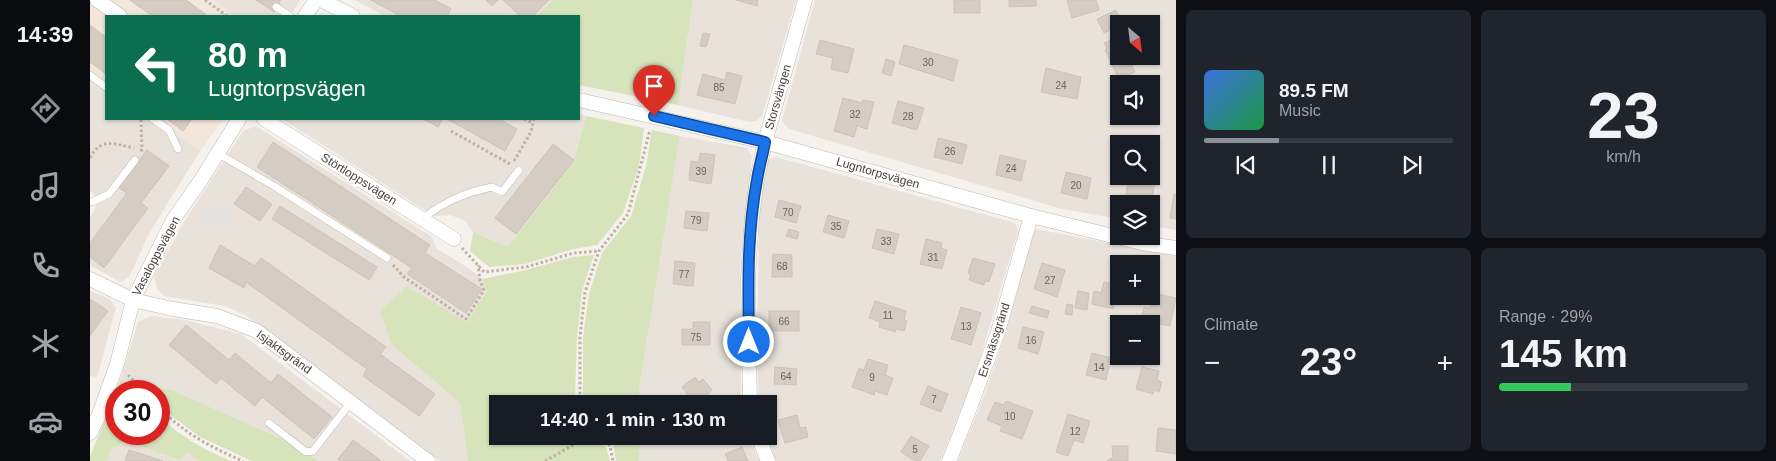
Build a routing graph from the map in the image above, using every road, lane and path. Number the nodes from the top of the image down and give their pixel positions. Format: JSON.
{"nodes":[{"id":1,"x":97,"y":0,"type":"edge"},
{"id":2,"x":205,"y":0,"type":"edge"},
{"id":3,"x":316,"y":0,"type":"edge"},
{"id":4,"x":321,"y":0,"type":"edge"},
{"id":5,"x":805,"y":0,"type":"edge"},
{"id":6,"x":276,"y":7,"type":"dead end"},
{"id":7,"x":119,"y":15,"type":"edge"},
{"id":8,"x":226,"y":15,"type":"edge"},
{"id":9,"x":288,"y":15,"type":"edge"},
{"id":10,"x":306,"y":15,"type":"edge"},
{"id":11,"x":351,"y":15,"type":"edge"},
{"id":12,"x":90,"y":75,"type":"edge"},
{"id":13,"x":105,"y":85,"type":"edge"},
{"id":14,"x":580,"y":100,"type":"edge"},
{"id":15,"x":654,"y":116,"type":"junction"},
{"id":16,"x":141,"y":120,"type":"edge"},
{"id":17,"x":154,"y":120,"type":"edge"},
{"id":18,"x":238,"y":120,"type":"edge"},
{"id":19,"x":266,"y":120,"type":"edge"},
{"id":20,"x":526,"y":120,"type":"edge"},
{"id":21,"x":534,"y":120,"type":"edge"},
{"id":22,"x":533,"y":123,"type":"junction"},
{"id":23,"x":452,"y":131,"type":"dead end"},
{"id":24,"x":765,"y":142,"type":"junction"},
{"id":25,"x":178,"y":149,"type":"dead end"},
{"id":26,"x":217,"y":152,"type":"junction"},
{"id":27,"x":517,"y":157,"type":"dead end"},
{"id":28,"x":90,"y":158,"type":"edge"},
{"id":29,"x":135,"y":160,"type":"dead end"},
{"id":30,"x":519,"y":170,"type":"joint"},
{"id":31,"x":92,"y":202,"type":"dead end"},
{"id":32,"x":1031,"y":216,"type":"junction"},
{"id":33,"x":423,"y":218,"type":"junction"},
{"id":34,"x":454,"y":239,"type":"joint"},
{"id":35,"x":1176,"y":248,"type":"edge"},
{"id":36,"x":599,"y":251,"type":"junction"},
{"id":37,"x":387,"y":258,"type":"joint"},
{"id":38,"x":478,"y":265,"type":"junction"},
{"id":39,"x":90,"y":279,"type":"edge"},
{"id":40,"x":133,"y":300,"type":"junction"},
{"id":41,"x":116,"y":364,"type":"junction"},
{"id":42,"x":133,"y":380,"type":"edge"},
{"id":43,"x":580,"y":395,"type":"edge"},
{"id":44,"x":750,"y":395,"type":"edge"},
{"id":45,"x":351,"y":402,"type":"junction"},
{"id":46,"x":170,"y":420,"type":"edge"},
{"id":47,"x":269,"y":423,"type":"dead end"},
{"id":48,"x":90,"y":433,"type":"edge"},
{"id":49,"x":573,"y":445,"type":"edge"},
{"id":50,"x":609,"y":445,"type":"edge"},
{"id":51,"x":762,"y":445,"type":"edge"},
{"id":52,"x":243,"y":461,"type":"edge"},
{"id":53,"x":428,"y":461,"type":"edge"},
{"id":54,"x":545,"y":461,"type":"edge"},
{"id":55,"x":613,"y":461,"type":"edge"},
{"id":56,"x":768,"y":461,"type":"edge"},
{"id":57,"x":949,"y":461,"type":"edge"}],
"edges":[{"from":1,"to":7,"type":"street"},
{"from":2,"to":8,"type":"path"},
{"from":3,"to":10,"type":"street"},
{"from":4,"to":11,"type":"street"},
{"from":5,"to":24,"type":"street","name":"Storsvängen"},
{"from":6,"to":9,"type":"lane"},
{"from":12,"to":13,"type":"lane"},
{"from":14,"to":15,"type":"street","name":"Lugntorpsvägen"},
{"from":15,"to":24,"type":"street","name":"Lugntorpsvägen"},
{"from":15,"to":36,"type":"path"},
{"from":16,"to":28,"type":"path"},
{"from":17,"to":25,"type":"lane"},
{"from":18,"to":26,"type":"street","name":"Vasaloppsvägen"},
{"from":19,"to":33,"type":"street","name":"Störtloppsvägen"},
{"from":20,"to":22,"type":"path"},
{"from":21,"to":22,"type":"path"},
{"from":22,"to":27,"type":"path"},
{"from":23,"to":30,"type":"path"},
{"from":24,"to":32,"type":"street","name":"Lugntorpsvägen"},
{"from":24,"to":44,"type":"street","name":"Storsvängen"},
{"from":26,"to":37,"type":"lane"},
{"from":26,"to":40,"type":"street","name":"Vasaloppsvägen"},
{"from":29,"to":31,"type":"lane"},
{"from":30,"to":33,"type":"lane"},
{"from":32,"to":35,"type":"street","name":"Lugntorpsvägen"},
{"from":32,"to":57,"type":"street","name":"Ersmässgränd"},
{"from":33,"to":34,"type":"street","name":"Störtloppsvägen"},
{"from":34,"to":38,"type":"path"},
{"from":36,"to":38,"type":"path"},
{"from":36,"to":43,"type":"path"},
{"from":37,"to":38,"type":"path"},
{"from":39,"to":40,"type":"street","name":"Isjaktsgränd"},
{"from":40,"to":41,"type":"street","name":"Vasaloppsvägen"},
{"from":40,"to":45,"type":"street","name":"Isjaktsgränd"},
{"from":41,"to":42,"type":"path"},
{"from":41,"to":48,"type":"street","name":"Vasaloppsvägen"},
{"from":45,"to":47,"type":"lane"},
{"from":45,"to":53,"type":"street","name":"Isjaktsgränd"},
{"from":46,"to":52,"type":"path"},
{"from":49,"to":54,"type":"path"},
{"from":50,"to":55,"type":"path"},
{"from":51,"to":56,"type":"street"}]}
